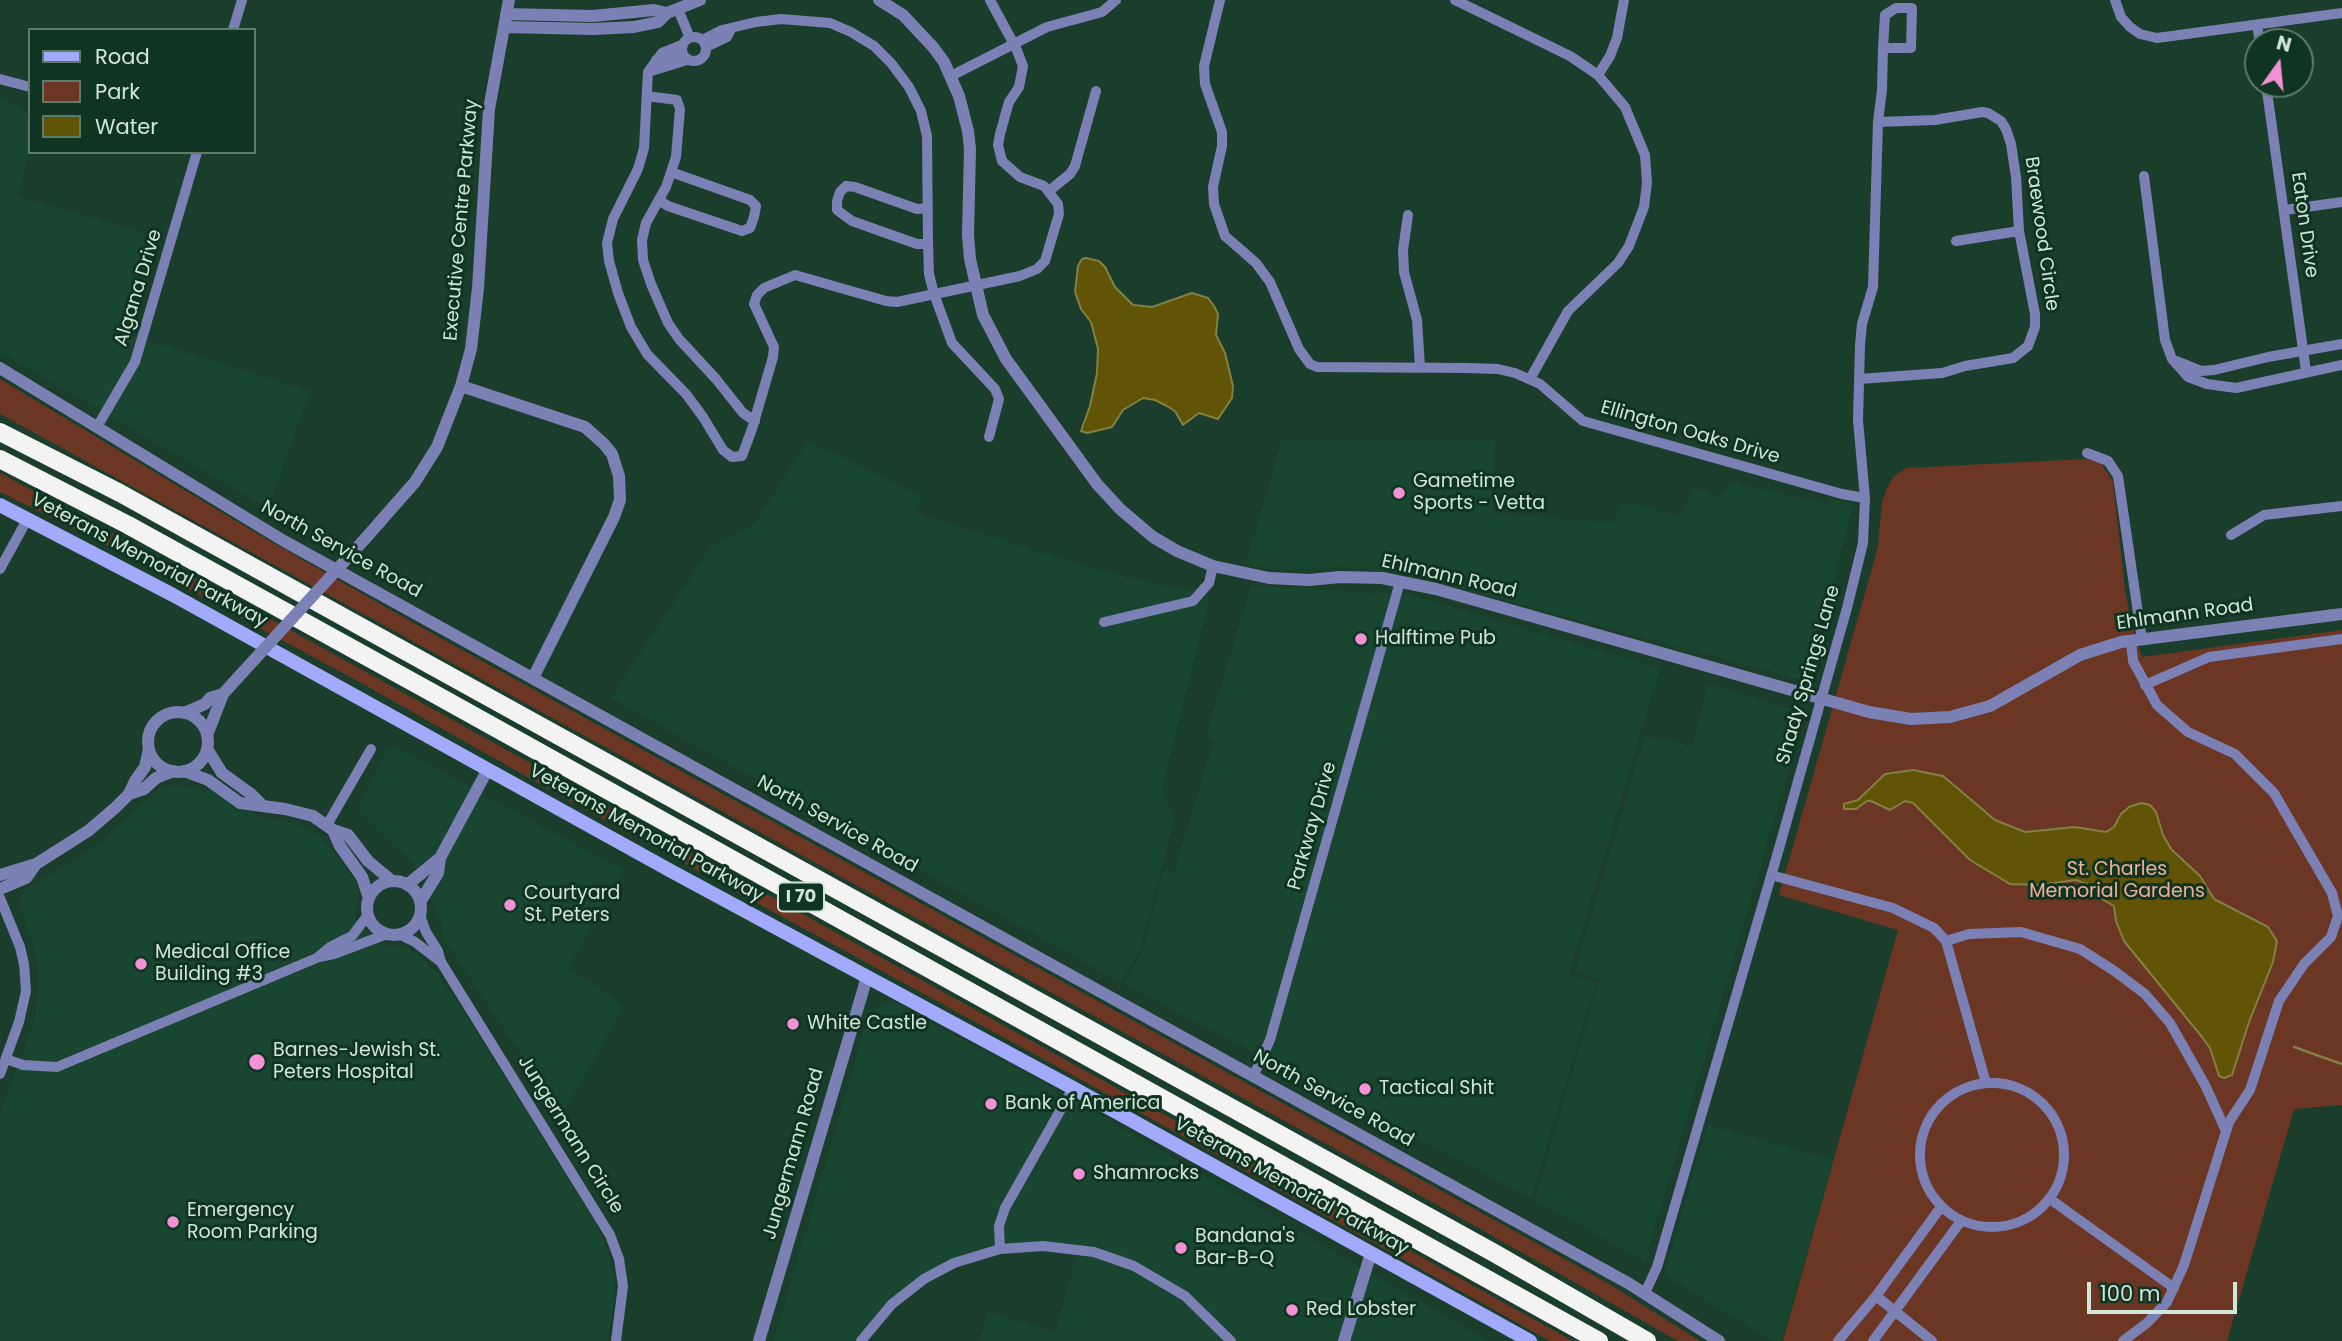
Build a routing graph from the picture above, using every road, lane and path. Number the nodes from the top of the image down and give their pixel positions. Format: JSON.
{"nodes":[{"id":1,"x":242,"y":0,"type":"edge"},
{"id":2,"x":509,"y":0,"type":"edge"},
{"id":3,"x":700,"y":0,"type":"edge"},
{"id":4,"x":879,"y":0,"type":"edge"},
{"id":5,"x":989,"y":0,"type":"edge"},
{"id":6,"x":1116,"y":0,"type":"edge"},
{"id":7,"x":1220,"y":0,"type":"edge"},
{"id":8,"x":1455,"y":0,"type":"edge"},
{"id":9,"x":1624,"y":0,"type":"edge"},
{"id":10,"x":2115,"y":0,"type":"edge"},
{"id":11,"x":673,"y":11,"type":"junction"},
{"id":12,"x":2342,"y":13,"type":"edge"},
{"id":13,"x":505,"y":20,"type":"junction"},
{"id":14,"x":2257,"y":25,"type":"junction"},
{"id":15,"x":234,"y":28,"type":"edge"},
{"id":16,"x":2258,"y":28,"type":"edge"},
{"id":17,"x":690,"y":37,"type":"junction"},
{"id":18,"x":1014,"y":43,"type":"junction"},
{"id":19,"x":704,"y":44,"type":"junction"},
{"id":20,"x":1883,"y":48,"type":"junction"},
{"id":21,"x":684,"y":53,"type":"junction"},
{"id":22,"x":648,"y":72,"type":"junction"},
{"id":23,"x":1598,"y":75,"type":"junction"},
{"id":24,"x":951,"y":76,"type":"junction"},
{"id":25,"x":0,"y":79,"type":"edge"},
{"id":26,"x":28,"y":86,"type":"edge"},
{"id":27,"x":1096,"y":91,"type":"dead end"},
{"id":28,"x":647,"y":96,"type":"junction"},
{"id":29,"x":2268,"y":98,"type":"edge"},
{"id":30,"x":1878,"y":122,"type":"junction"},
{"id":31,"x":196,"y":154,"type":"edge"},
{"id":32,"x":671,"y":172,"type":"junction"},
{"id":33,"x":2144,"y":176,"type":"dead end"},
{"id":34,"x":1049,"y":191,"type":"junction"},
{"id":35,"x":659,"y":200,"type":"junction"},
{"id":36,"x":2342,"y":202,"type":"edge"},
{"id":37,"x":928,"y":208,"type":"junction"},
{"id":38,"x":2285,"y":210,"type":"junction"},
{"id":39,"x":1408,"y":215,"type":"dead end"},
{"id":40,"x":2019,"y":231,"type":"junction"},
{"id":41,"x":1956,"y":241,"type":"dead end"},
{"id":42,"x":928,"y":244,"type":"junction"},
{"id":43,"x":975,"y":286,"type":"junction"},
{"id":44,"x":933,"y":293,"type":"junction"},
{"id":45,"x":2342,"y":344,"type":"edge"},
{"id":46,"x":2303,"y":351,"type":"junction"},
{"id":47,"x":2172,"y":359,"type":"junction"},
{"id":48,"x":2342,"y":365,"type":"edge"},
{"id":49,"x":0,"y":368,"type":"edge"},
{"id":50,"x":1420,"y":368,"type":"junction"},
{"id":51,"x":2306,"y":371,"type":"junction"},
{"id":52,"x":1530,"y":379,"type":"junction"},
{"id":53,"x":1859,"y":379,"type":"junction"},
{"id":54,"x":461,"y":386,"type":"junction"},
{"id":55,"x":755,"y":421,"type":"junction"},
{"id":56,"x":97,"y":427,"type":"junction"},
{"id":57,"x":0,"y":432,"type":"edge"},
{"id":58,"x":989,"y":437,"type":"dead end"},
{"id":59,"x":2087,"y":453,"type":"dead end"},
{"id":60,"x":0,"y":459,"type":"edge"},
{"id":61,"x":1865,"y":498,"type":"junction"},
{"id":62,"x":0,"y":505,"type":"edge"},
{"id":63,"x":2342,"y":506,"type":"edge"},
{"id":64,"x":28,"y":518,"type":"junction"},
{"id":65,"x":2231,"y":535,"type":"dead end"},
{"id":66,"x":1213,"y":566,"type":"junction"},
{"id":67,"x":0,"y":569,"type":"edge"},
{"id":68,"x":1400,"y":582,"type":"junction"},
{"id":69,"x":2342,"y":614,"type":"edge"},
{"id":70,"x":1104,"y":622,"type":"dead end"},
{"id":71,"x":2342,"y":639,"type":"edge"},
{"id":72,"x":2136,"y":641,"type":"junction"},
{"id":73,"x":533,"y":678,"type":"junction"},
{"id":74,"x":2145,"y":685,"type":"junction"},
{"id":75,"x":223,"y":694,"type":"junction"},
{"id":76,"x":1821,"y":698,"type":"junction"},
{"id":77,"x":184,"y":713,"type":"junction"},
{"id":78,"x":207,"y":735,"type":"junction"},
{"id":79,"x":149,"y":749,"type":"junction"},
{"id":80,"x":370,"y":749,"type":"dead end"},
{"id":81,"x":207,"y":750,"type":"junction"},
{"id":82,"x":488,"y":769,"type":"junction"},
{"id":83,"x":179,"y":771,"type":"junction"},
{"id":84,"x":129,"y":794,"type":"junction"},
{"id":85,"x":261,"y":804,"type":"junction"},
{"id":86,"x":330,"y":827,"type":"junction"},
{"id":87,"x":440,"y":858,"type":"junction"},
{"id":88,"x":36,"y":864,"type":"junction"},
{"id":89,"x":1771,"y":874,"type":"junction"},
{"id":90,"x":0,"y":875,"type":"edge"},
{"id":91,"x":393,"y":881,"type":"junction"},
{"id":92,"x":407,"y":885,"type":"junction"},
{"id":93,"x":0,"y":890,"type":"edge"},
{"id":94,"x":0,"y":898,"type":"edge"},
{"id":95,"x":369,"y":898,"type":"junction"},
{"id":96,"x":420,"y":908,"type":"junction"},
{"id":97,"x":368,"y":915,"type":"junction"},
{"id":98,"x":393,"y":934,"type":"junction"},
{"id":99,"x":1946,"y":941,"type":"junction"},
{"id":100,"x":319,"y":957,"type":"junction"},
{"id":101,"x":441,"y":962,"type":"junction"},
{"id":102,"x":867,"y":977,"type":"junction"},
{"id":103,"x":6,"y":1059,"type":"junction"},
{"id":104,"x":0,"y":1074,"type":"edge"},
{"id":105,"x":1254,"y":1077,"type":"junction"},
{"id":106,"x":1986,"y":1083,"type":"junction"},
{"id":107,"x":1073,"y":1088,"type":"junction"},
{"id":108,"x":2226,"y":1131,"type":"junction"},
{"id":109,"x":2050,"y":1199,"type":"junction"},
{"id":110,"x":1941,"y":1207,"type":"junction"},
{"id":111,"x":1961,"y":1221,"type":"junction"},
{"id":112,"x":1000,"y":1249,"type":"junction"},
{"id":113,"x":1371,"y":1253,"type":"junction"},
{"id":114,"x":2174,"y":1288,"type":"junction"},
{"id":115,"x":1645,"y":1293,"type":"junction"},
{"id":116,"x":1876,"y":1296,"type":"junction"},
{"id":117,"x":1895,"y":1311,"type":"junction"},
{"id":118,"x":616,"y":1341,"type":"edge"},
{"id":119,"x":759,"y":1341,"type":"edge"},
{"id":120,"x":861,"y":1341,"type":"edge"},
{"id":121,"x":1231,"y":1341,"type":"edge"},
{"id":122,"x":1344,"y":1341,"type":"edge"},
{"id":123,"x":1530,"y":1341,"type":"edge"},
{"id":124,"x":1599,"y":1341,"type":"edge"},
{"id":125,"x":1647,"y":1341,"type":"edge"},
{"id":126,"x":1719,"y":1341,"type":"edge"},
{"id":127,"x":1838,"y":1341,"type":"edge"},
{"id":128,"x":1873,"y":1341,"type":"edge"},
{"id":129,"x":1932,"y":1341,"type":"edge"},
{"id":130,"x":2123,"y":1341,"type":"edge"}],
"edges":[{"from":1,"to":15,"type":"street"},
{"from":2,"to":13,"type":"street","name":"Executive Centre Parkway"},
{"from":3,"to":11,"type":"street"},
{"from":4,"to":24,"type":"street","name":"Ehlmann Road"},
{"from":5,"to":18,"type":"street"},
{"from":6,"to":18,"type":"street"},
{"from":7,"to":50,"type":"street","name":"Ellington Oaks Drive"},
{"from":8,"to":23,"type":"street"},
{"from":9,"to":23,"type":"street"},
{"from":10,"to":14,"type":"street"},
{"from":11,"to":13,"type":"street"},
{"from":11,"to":17,"type":"street"},
{"from":12,"to":14,"type":"street"},
{"from":13,"to":54,"type":"street","name":"Executive Centre Parkway"},
{"from":14,"to":16,"type":"street"},
{"from":17,"to":19,"type":"street"},
{"from":17,"to":21,"type":"street"},
{"from":18,"to":24,"type":"street"},
{"from":18,"to":34,"type":"street"},
{"from":19,"to":21,"type":"street"},
{"from":19,"to":37,"type":"street"},
{"from":20,"to":20,"type":"street","name":"Shady Springs Lane"},
{"from":20,"to":30,"type":"street","name":"Shady Springs Lane"},
{"from":21,"to":22,"type":"street"},
{"from":21,"to":22,"type":"street"},
{"from":22,"to":28,"type":"street"},
{"from":23,"to":52,"type":"street"},
{"from":24,"to":43,"type":"street","name":"Ehlmann Road"},
{"from":25,"to":26,"type":"street"},
{"from":27,"to":34,"type":"street"},
{"from":28,"to":32,"type":"street"},
{"from":28,"to":55,"type":"street"},
{"from":29,"to":38,"type":"street","name":"Eaton Drive"},
{"from":30,"to":40,"type":"street","name":"Braewood Circle"},
{"from":30,"to":53,"type":"street","name":"Shady Springs Lane"},
{"from":31,"to":56,"type":"street","name":"Algana Drive"},
{"from":32,"to":35,"type":"street"},
{"from":32,"to":35,"type":"street"},
{"from":33,"to":47,"type":"street"},
{"from":34,"to":43,"type":"street"},
{"from":35,"to":55,"type":"street"},
{"from":36,"to":38,"type":"street"},
{"from":37,"to":42,"type":"street"},
{"from":37,"to":42,"type":"street"},
{"from":38,"to":46,"type":"street","name":"Eaton Drive"},
{"from":39,"to":50,"type":"street"},
{"from":40,"to":41,"type":"street"},
{"from":40,"to":53,"type":"street","name":"Braewood Circle"},
{"from":42,"to":44,"type":"street"},
{"from":43,"to":44,"type":"street"},
{"from":43,"to":66,"type":"street","name":"Ehlmann Road"},
{"from":44,"to":55,"type":"street"},
{"from":44,"to":58,"type":"street"},
{"from":45,"to":46,"type":"street"},
{"from":46,"to":47,"type":"street"},
{"from":46,"to":51,"type":"street","name":"Eaton Drive"},
{"from":47,"to":51,"type":"street"},
{"from":48,"to":51,"type":"street"},
{"from":49,"to":56,"type":"street","name":"North Service Road"},
{"from":50,"to":52,"type":"street","name":"Ellington Oaks Drive"},
{"from":52,"to":61,"type":"street","name":"Ellington Oaks Drive"},
{"from":53,"to":61,"type":"street","name":"Shady Springs Lane"},
{"from":54,"to":73,"type":"street"},
{"from":54,"to":75,"type":"street","name":"Executive Centre Parkway","bridge":true},
{"from":56,"to":73,"type":"street","name":"North Service Road"},
{"from":57,"to":125,"type":"highway","number":"I 70"},
{"from":59,"to":72,"type":"street"},
{"from":60,"to":124,"type":"highway","number":"I 70"},
{"from":61,"to":76,"type":"street","name":"Shady Springs Lane"},
{"from":62,"to":64,"type":"main road","name":"Veterans Memorial Parkway"},
{"from":63,"to":65,"type":"street"},
{"from":64,"to":67,"type":"street"},
{"from":64,"to":82,"type":"main road","name":"Veterans Memorial Parkway"},
{"from":66,"to":68,"type":"street","name":"Ehlmann Road"},
{"from":66,"to":70,"type":"street"},
{"from":68,"to":76,"type":"street","name":"Ehlmann Road"},
{"from":68,"to":105,"type":"street","name":"Parkway Drive"},
{"from":69,"to":72,"type":"street","name":"Ehlmann Road"},
{"from":71,"to":74,"type":"street"},
{"from":72,"to":74,"type":"street"},
{"from":72,"to":76,"type":"street","name":"Ehlmann Road"},
{"from":73,"to":105,"type":"street","name":"North Service Road"},
{"from":74,"to":108,"type":"street"},
{"from":75,"to":77,"type":"street","name":"Executive Centre Parkway"},
{"from":75,"to":78,"type":"street","name":"Executive Centre Parkway"},
{"from":76,"to":89,"type":"street","name":"Shady Springs Lane"},
{"from":77,"to":78,"type":"street"},
{"from":77,"to":79,"type":"street"},
{"from":78,"to":81,"type":"street"},
{"from":79,"to":83,"type":"street"},
{"from":79,"to":84,"type":"street"},
{"from":80,"to":86,"type":"street"},
{"from":81,"to":83,"type":"street"},
{"from":81,"to":85,"type":"street"},
{"from":82,"to":87,"type":"street"},
{"from":82,"to":102,"type":"main road","name":"Veterans Memorial Parkway"},
{"from":83,"to":84,"type":"street"},
{"from":83,"to":85,"type":"street"},
{"from":84,"to":88,"type":"street"},
{"from":85,"to":86,"type":"street"},
{"from":86,"to":91,"type":"street"},
{"from":86,"to":95,"type":"street"},
{"from":87,"to":92,"type":"street"},
{"from":87,"to":96,"type":"street"},
{"from":88,"to":90,"type":"street"},
{"from":88,"to":93,"type":"street"},
{"from":89,"to":99,"type":"street"},
{"from":89,"to":115,"type":"street","name":"Shady Springs Lane"},
{"from":91,"to":92,"type":"street"},
{"from":91,"to":95,"type":"street"},
{"from":92,"to":96,"type":"street"},
{"from":94,"to":103,"type":"street"},
{"from":95,"to":97,"type":"street"},
{"from":96,"to":98,"type":"street"},
{"from":96,"to":101,"type":"street","name":"Jungermann Circle"},
{"from":97,"to":98,"type":"street"},
{"from":97,"to":100,"type":"street"},
{"from":98,"to":100,"type":"street"},
{"from":98,"to":101,"type":"street","name":"Jungermann Circle"},
{"from":99,"to":106,"type":"street"},
{"from":99,"to":108,"type":"street"},
{"from":100,"to":103,"type":"street"},
{"from":101,"to":118,"type":"street","name":"Jungermann Circle"},
{"from":102,"to":107,"type":"main road","name":"Veterans Memorial Parkway"},
{"from":102,"to":119,"type":"street","name":"Jungermann Road"},
{"from":103,"to":104,"type":"street"},
{"from":105,"to":115,"type":"street","name":"North Service Road"},
{"from":106,"to":109,"type":"street"},
{"from":106,"to":110,"type":"street"},
{"from":107,"to":112,"type":"street"},
{"from":107,"to":113,"type":"main road","name":"Veterans Memorial Parkway"},
{"from":108,"to":114,"type":"street"},
{"from":109,"to":111,"type":"street"},
{"from":109,"to":114,"type":"street"},
{"from":110,"to":111,"type":"street"},
{"from":110,"to":116,"type":"street"},
{"from":111,"to":117,"type":"street"},
{"from":112,"to":120,"type":"street"},
{"from":112,"to":121,"type":"street"},
{"from":113,"to":122,"type":"street"},
{"from":113,"to":123,"type":"main road","name":"Veterans Memorial Parkway"},
{"from":114,"to":130,"type":"street"},
{"from":115,"to":126,"type":"street","name":"North Service Road"},
{"from":116,"to":117,"type":"street"},
{"from":116,"to":127,"type":"street"},
{"from":117,"to":128,"type":"street"},
{"from":117,"to":129,"type":"street"}]}
